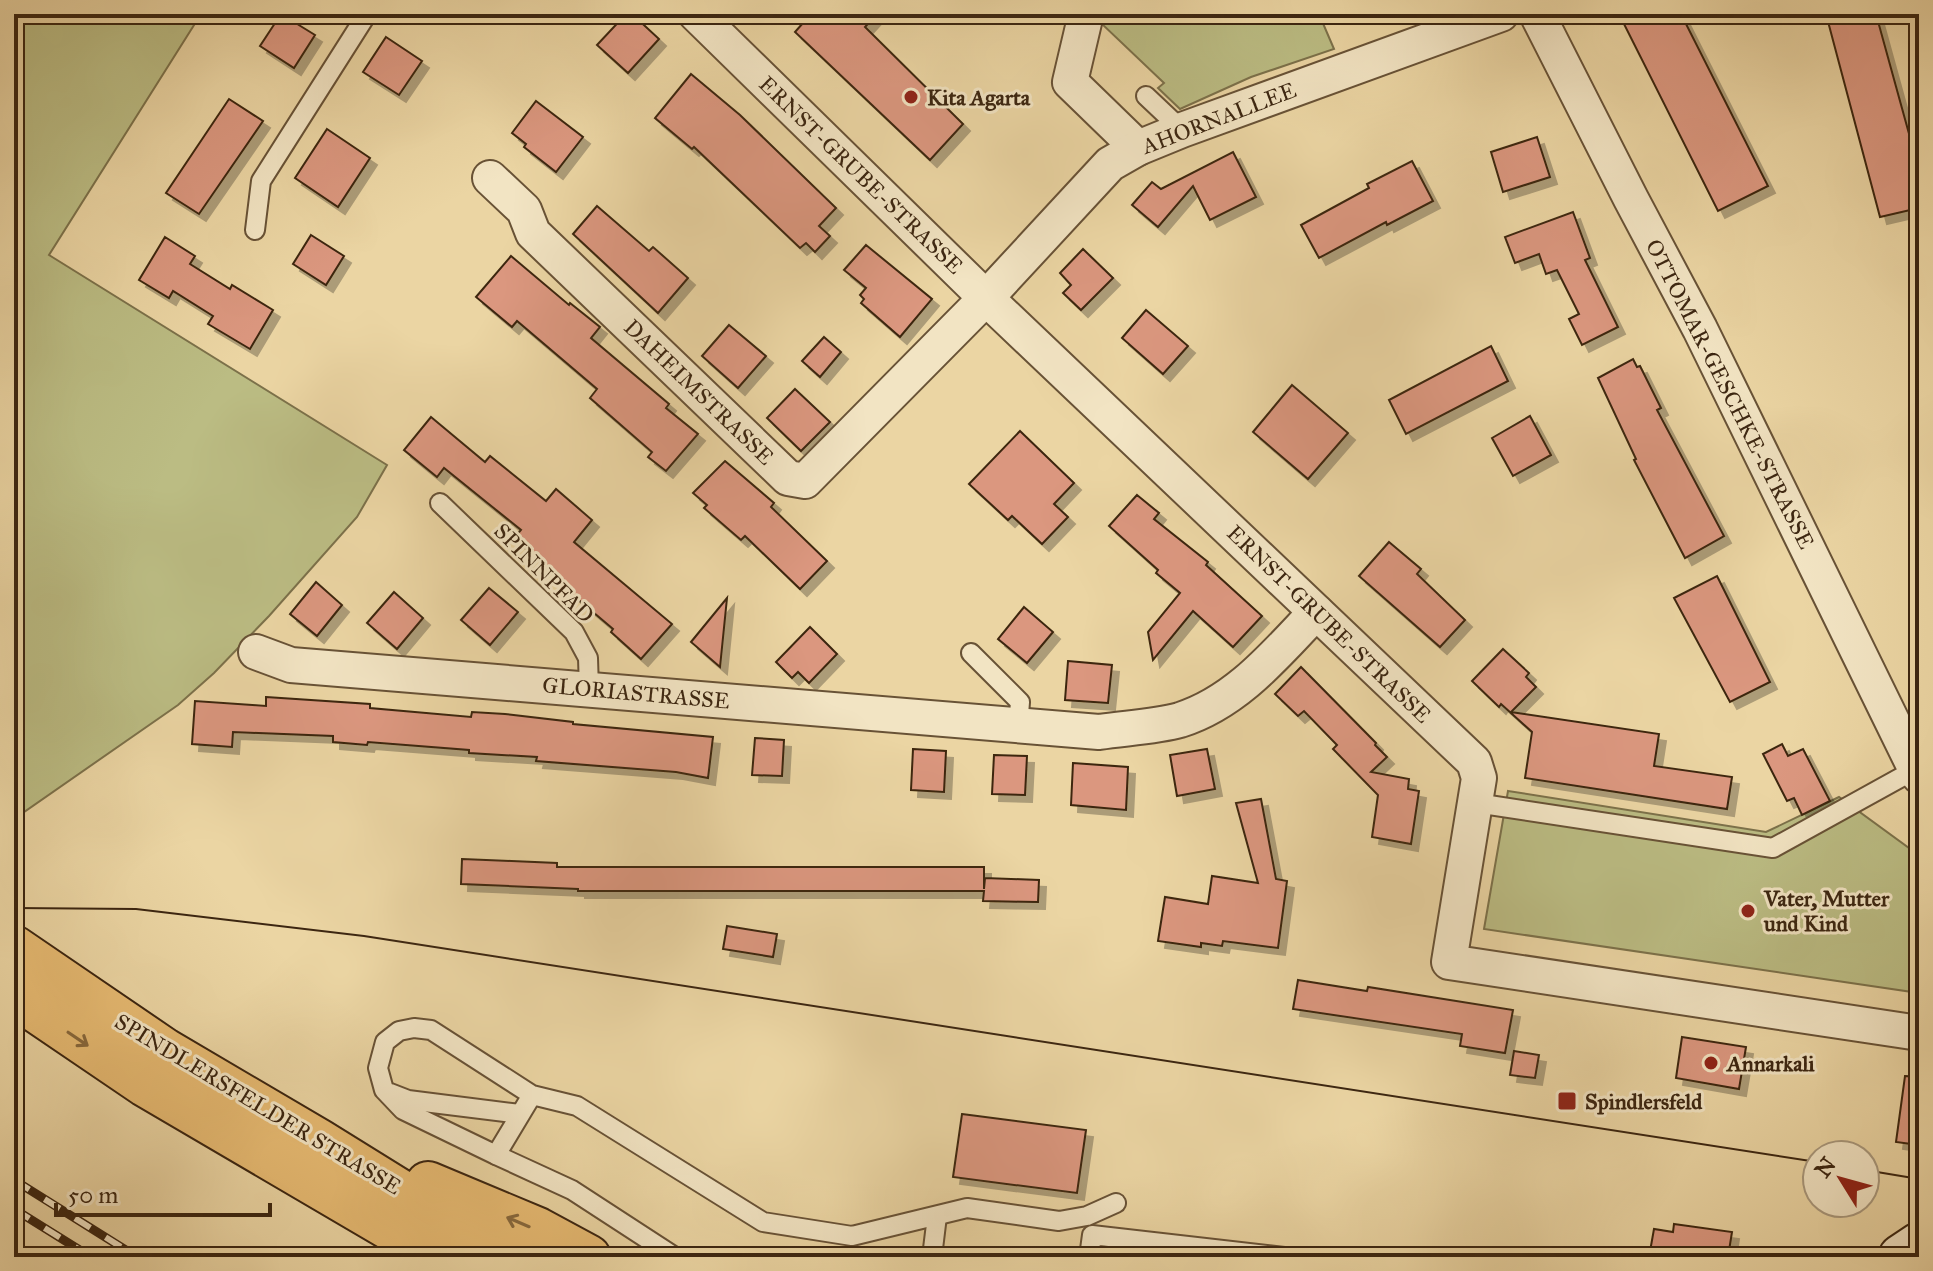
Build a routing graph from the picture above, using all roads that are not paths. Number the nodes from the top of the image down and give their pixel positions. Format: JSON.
{"nodes":[{"id":1,"x":367,"y":14,"type":"edge"},
{"id":2,"x":1086,"y":14,"type":"edge"},
{"id":3,"x":1501,"y":14,"type":"edge"},
{"id":4,"x":1537,"y":14,"type":"edge"},
{"id":5,"x":707,"y":18,"type":"edge"},
{"id":6,"x":1146,"y":96,"type":"dead end"},
{"id":7,"x":1182,"y":130,"type":"junction"},
{"id":8,"x":1138,"y":148,"type":"junction"},
{"id":9,"x":490,"y":178,"type":"dead end"},
{"id":10,"x":255,"y":230,"type":"dead end"},
{"id":11,"x":986,"y":298,"type":"junction"},
{"id":12,"x":440,"y":503,"type":"dead end"},
{"id":13,"x":1316,"y":612,"type":"junction"},
{"id":14,"x":256,"y":652,"type":"dead end"},
{"id":15,"x":971,"y":653,"type":"dead end"},
{"id":16,"x":589,"y":689,"type":"junction"},
{"id":17,"x":1018,"y":727,"type":"junction"},
{"id":18,"x":1917,"y":772,"type":"edge"},
{"id":19,"x":1476,"y":803,"type":"junction"},
{"id":20,"x":23,"y":969,"type":"edge"},
{"id":21,"x":1919,"y":1033,"type":"edge"},
{"id":22,"x":384,"y":1090,"type":"junction"},
{"id":23,"x":532,"y":1095,"type":"junction"},
{"id":24,"x":520,"y":1114,"type":"junction"},
{"id":25,"x":496,"y":1155,"type":"junction"},
{"id":26,"x":307,"y":1158,"type":"junction"},
{"id":27,"x":1116,"y":1203,"type":"dead end"},
{"id":28,"x":937,"y":1216,"type":"junction"},
{"id":29,"x":1919,"y":1245,"type":"edge"},
{"id":30,"x":388,"y":1257,"type":"edge"},
{"id":31,"x":440,"y":1257,"type":"edge"},
{"id":32,"x":505,"y":1257,"type":"edge"},
{"id":33,"x":588,"y":1257,"type":"edge"},
{"id":34,"x":675,"y":1257,"type":"edge"},
{"id":35,"x":932,"y":1257,"type":"edge"},
{"id":36,"x":1089,"y":1257,"type":"edge"},
{"id":37,"x":1284,"y":1257,"type":"edge"},
{"id":38,"x":1901,"y":1257,"type":"edge"}],
"edges":[{"from":1,"to":10,"type":"lane"},
{"from":2,"to":8,"type":"street"},
{"from":3,"to":7,"type":"street","name":"AHORNALLEE"},
{"from":4,"to":18,"type":"street","name":"OTTOMAR-GESCHKE-STRASSE"},
{"from":5,"to":11,"type":"street","name":"ERNST-GRUBE-STRASSE"},
{"from":6,"to":7,"type":"lane"},
{"from":7,"to":8,"type":"street","name":"AHORNALLEE"},
{"from":8,"to":11,"type":"street","name":"AHORNALLEE"},
{"from":9,"to":11,"type":"street","name":"DAHEIMSTRASSE"},
{"from":11,"to":13,"type":"street","name":"ERNST-GRUBE-STRASSE"},
{"from":12,"to":16,"type":"lane","name":"SPINNPFAD"},
{"from":13,"to":17,"type":"street","name":"GLORIASTRASSE"},
{"from":13,"to":19,"type":"street","name":"ERNST-GRUBE-STRASSE"},
{"from":14,"to":16,"type":"street","name":"GLORIASTRASSE"},
{"from":15,"to":17,"type":"lane"},
{"from":16,"to":17,"type":"street","name":"GLORIASTRASSE"},
{"from":18,"to":19,"type":"lane"},
{"from":19,"to":21,"type":"street","name":"ERNST-GRUBE-STRASSE"},
{"from":20,"to":26,"type":"highway","name":"SPINDLERSFELDER STRASSE"},
{"from":22,"to":23,"type":"lane"},
{"from":22,"to":24,"type":"lane"},
{"from":22,"to":25,"type":"lane"},
{"from":23,"to":24,"type":"lane"},
{"from":23,"to":28,"type":"lane"},
{"from":24,"to":25,"type":"lane"},
{"from":25,"to":34,"type":"lane"},
{"from":26,"to":30,"type":"highway"},
{"from":26,"to":31,"type":"highway","name":"SPINDLERSFELDER STRASSE"},
{"from":26,"to":32,"type":"highway","name":"SPINDLERSFELDER STRASSE"},
{"from":33,"to":26,"type":"highway","one_way":true},
{"from":27,"to":28,"type":"lane"},
{"from":28,"to":35,"type":"lane"},
{"from":29,"to":38,"type":"main road"},
{"from":36,"to":37,"type":"lane"}]}
